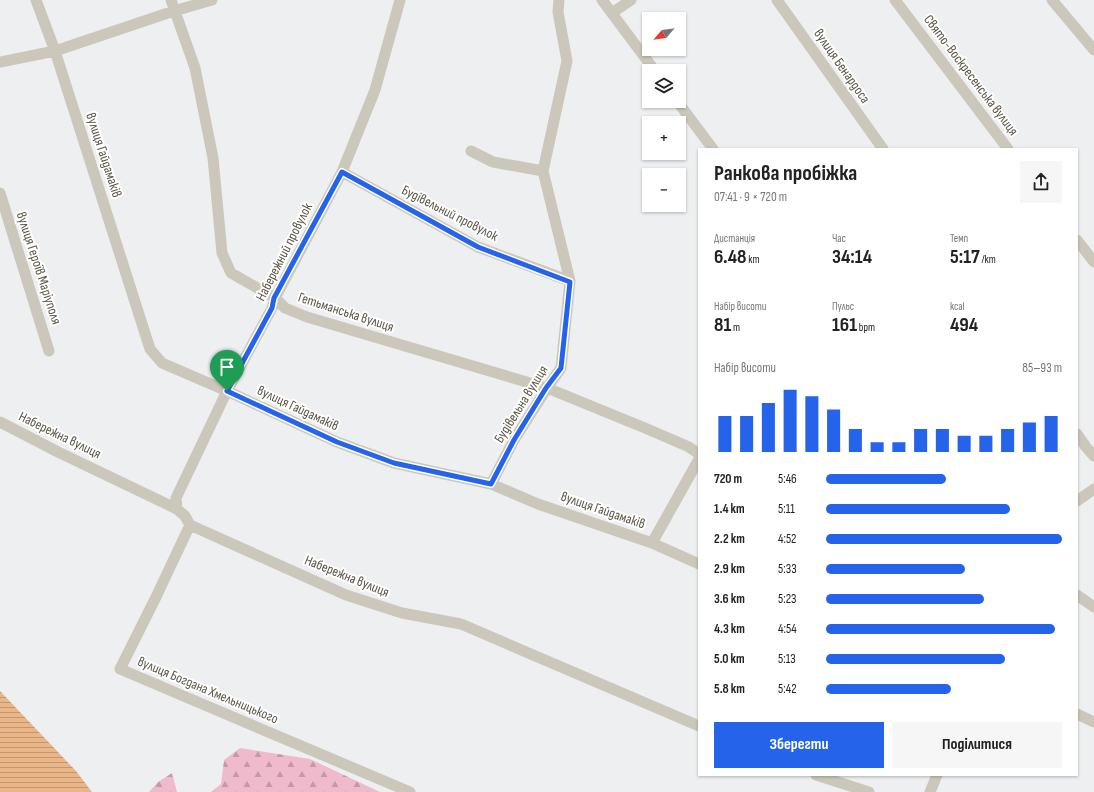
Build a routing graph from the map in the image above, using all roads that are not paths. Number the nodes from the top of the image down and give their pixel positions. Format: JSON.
{"nodes":[{"id":1,"x":36,"y":0,"type":"edge"},
{"id":2,"x":212,"y":0,"type":"edge"},
{"id":3,"x":400,"y":0,"type":"edge"},
{"id":4,"x":559,"y":0,"type":"edge"},
{"id":5,"x":602,"y":0,"type":"edge"},
{"id":6,"x":631,"y":0,"type":"edge"},
{"id":7,"x":777,"y":0,"type":"edge"},
{"id":8,"x":895,"y":0,"type":"edge"},
{"id":9,"x":1052,"y":0,"type":"edge"},
{"id":10,"x":173,"y":5,"type":"edge"},
{"id":11,"x":612,"y":13,"type":"junction"},
{"id":12,"x":1094,"y":50,"type":"edge"},
{"id":13,"x":54,"y":51,"type":"junction"},
{"id":14,"x":0,"y":62,"type":"edge"},
{"id":15,"x":650,"y":64,"type":"edge"},
{"id":16,"x":682,"y":108,"type":"edge"},
{"id":17,"x":712,"y":148,"type":"edge"},
{"id":18,"x":882,"y":148,"type":"edge"},
{"id":19,"x":1007,"y":148,"type":"edge"},
{"id":20,"x":471,"y":151,"type":"dead end"},
{"id":21,"x":544,"y":171,"type":"junction"},
{"id":22,"x":342,"y":172,"type":"junction"},
{"id":23,"x":0,"y":193,"type":"edge"},
{"id":24,"x":1078,"y":241,"type":"edge"},
{"id":25,"x":1094,"y":262,"type":"edge"},
{"id":26,"x":570,"y":282,"type":"junction"},
{"id":27,"x":274,"y":298,"type":"junction"},
{"id":28,"x":49,"y":351,"type":"dead end"},
{"id":29,"x":546,"y":388,"type":"junction"},
{"id":30,"x":227,"y":391,"type":"junction"},
{"id":31,"x":0,"y":422,"type":"edge"},
{"id":32,"x":1078,"y":435,"type":"edge"},
{"id":33,"x":698,"y":453,"type":"edge"},
{"id":34,"x":1094,"y":456,"type":"edge"},
{"id":35,"x":698,"y":461,"type":"edge"},
{"id":36,"x":491,"y":484,"type":"junction"},
{"id":37,"x":1094,"y":489,"type":"edge"},
{"id":38,"x":1078,"y":500,"type":"edge"},
{"id":39,"x":177,"y":509,"type":"junction"},
{"id":40,"x":190,"y":524,"type":"junction"},
{"id":41,"x":652,"y":543,"type":"junction"},
{"id":42,"x":698,"y":564,"type":"edge"},
{"id":43,"x":1078,"y":596,"type":"edge"},
{"id":44,"x":1094,"y":607,"type":"edge"},
{"id":45,"x":1078,"y":714,"type":"edge"},
{"id":46,"x":1094,"y":722,"type":"edge"},
{"id":47,"x":698,"y":726,"type":"edge"},
{"id":48,"x":819,"y":776,"type":"edge"},
{"id":49,"x":937,"y":776,"type":"edge"},
{"id":50,"x":410,"y":792,"type":"edge"},
{"id":51,"x":870,"y":792,"type":"edge"},
{"id":52,"x":930,"y":792,"type":"edge"}],
"edges":[{"from":1,"to":13,"type":"street","name":"вулиця Гайдамаків"},
{"from":2,"to":10,"type":"street"},
{"from":3,"to":22,"type":"street","name":"Набережний провулок"},
{"from":4,"to":21,"type":"street","name":"Будівельна вулиця"},
{"from":5,"to":11,"type":"street"},
{"from":6,"to":11,"type":"street"},
{"from":7,"to":18,"type":"street","name":"вулиця Бенардоса"},
{"from":8,"to":19,"type":"street","name":"Свято-Воскресенська вулиця"},
{"from":9,"to":12,"type":"street"},
{"from":10,"to":13,"type":"street"},
{"from":10,"to":27,"type":"street","name":"Гетьманська вулиця"},
{"from":11,"to":15,"type":"street"},
{"from":13,"to":14,"type":"street"},
{"from":13,"to":30,"type":"street","name":"вулиця Гайдамаків"},
{"from":16,"to":17,"type":"street"},
{"from":20,"to":21,"type":"street"},
{"from":21,"to":26,"type":"street","name":"Будівельна вулиця"},
{"from":22,"to":26,"type":"street","name":"Будівельний провулок"},
{"from":22,"to":27,"type":"street","name":"Набережний провулок"},
{"from":23,"to":28,"type":"street","name":"вулиця Героїв Маріуполя"},
{"from":24,"to":25,"type":"street"},
{"from":26,"to":29,"type":"street","name":"Будівельна вулиця"},
{"from":27,"to":29,"type":"street","name":"Гетьманська вулиця"},
{"from":27,"to":30,"type":"street","name":"Набережний провулок"},
{"from":29,"to":33,"type":"street","name":"Гетьманська вулиця"},
{"from":29,"to":36,"type":"street","name":"Будівельна вулиця"},
{"from":30,"to":36,"type":"street","name":"вулиця Гайдамаків"},
{"from":30,"to":39,"type":"street","name":"Набережний провулок"},
{"from":31,"to":39,"type":"street","name":"Набережна вулиця"},
{"from":32,"to":34,"type":"street"},
{"from":35,"to":41,"type":"street"},
{"from":36,"to":41,"type":"street","name":"вулиця Гайдамаків"},
{"from":37,"to":38,"type":"street"},
{"from":39,"to":40,"type":"street","name":"Набережна вулиця"},
{"from":40,"to":47,"type":"street","name":"Набережна вулиця"},
{"from":40,"to":50,"type":"street","name":"вулиця Богдана Хмельницького"},
{"from":41,"to":42,"type":"street","name":"вулиця Гайдамаків"},
{"from":43,"to":44,"type":"street"},
{"from":45,"to":46,"type":"street"},
{"from":48,"to":51,"type":"street"},
{"from":49,"to":52,"type":"street"}]}
